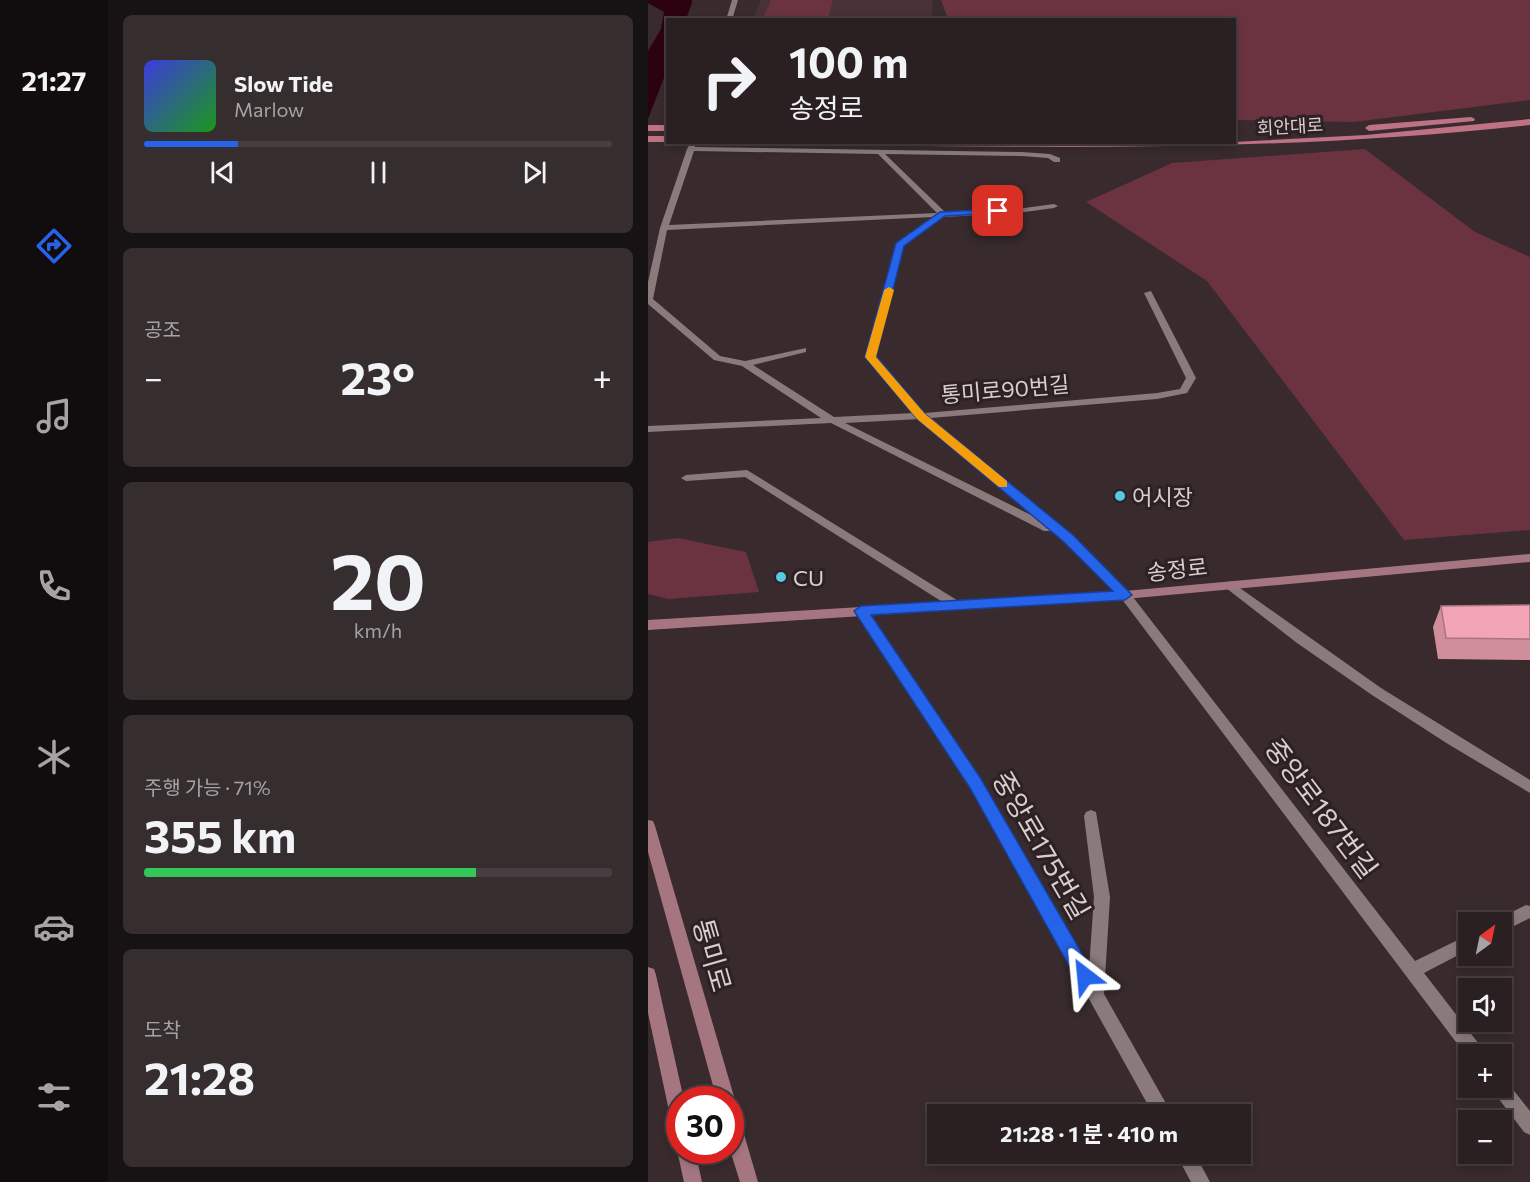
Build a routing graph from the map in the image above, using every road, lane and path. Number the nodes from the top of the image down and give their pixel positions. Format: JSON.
{"nodes":[{"id":1,"x":735,"y":0,"type":"edge"},
{"id":2,"x":730,"y":18,"type":"edge"},
{"id":3,"x":1530,"y":112,"type":"edge"},
{"id":4,"x":1530,"y":122,"type":"edge"},
{"id":5,"x":648,"y":128,"type":"edge"},
{"id":6,"x":666,"y":128,"type":"edge"},
{"id":7,"x":1236,"y":137,"type":"edge"},
{"id":8,"x":648,"y":139,"type":"edge"},
{"id":9,"x":666,"y":140,"type":"edge"},
{"id":10,"x":1036,"y":144,"type":"edge"},
{"id":11,"x":692,"y":146,"type":"edge"},
{"id":12,"x":881,"y":154,"type":"junction"},
{"id":13,"x":1057,"y":160,"type":"dead end"},
{"id":14,"x":1054,"y":206,"type":"dead end"},
{"id":15,"x":943,"y":214,"type":"junction"},
{"id":16,"x":664,"y":228,"type":"junction"},
{"id":17,"x":1148,"y":293,"type":"dead end"},
{"id":18,"x":648,"y":301,"type":"edge"},
{"id":19,"x":803,"y":350,"type":"dead end"},
{"id":20,"x":745,"y":364,"type":"junction"},
{"id":21,"x":921,"y":416,"type":"junction"},
{"id":22,"x":830,"y":419,"type":"junction"},
{"id":23,"x":648,"y":429,"type":"edge"},
{"id":24,"x":686,"y":478,"type":"dead end"},
{"id":25,"x":1068,"y":538,"type":"junction"},
{"id":26,"x":1530,"y":558,"type":"edge"},
{"id":27,"x":1230,"y":585,"type":"junction"},
{"id":28,"x":1125,"y":595,"type":"junction"},
{"id":29,"x":956,"y":605,"type":"junction"},
{"id":30,"x":861,"y":611,"type":"junction"},
{"id":31,"x":648,"y":625,"type":"edge"},
{"id":32,"x":1530,"y":787,"type":"edge"},
{"id":33,"x":1091,"y":816,"type":"dead end"},
{"id":34,"x":648,"y":826,"type":"edge"},
{"id":35,"x":1526,"y":912,"type":"dead end"},
{"id":36,"x":1512,"y":920,"type":"edge"},
{"id":37,"x":1458,"y":947,"type":"edge"},
{"id":38,"x":1412,"y":971,"type":"junction"},
{"id":39,"x":648,"y":975,"type":"edge"},
{"id":40,"x":1096,"y":995,"type":"junction"},
{"id":41,"x":1468,"y":1044,"type":"edge"},
{"id":42,"x":672,"y":1086,"type":"edge"},
{"id":43,"x":722,"y":1086,"type":"edge"},
{"id":44,"x":1509,"y":1098,"type":"edge"},
{"id":45,"x":1157,"y":1104,"type":"edge"},
{"id":46,"x":1530,"y":1126,"type":"edge"},
{"id":47,"x":689,"y":1164,"type":"edge"},
{"id":48,"x":744,"y":1164,"type":"edge"},
{"id":49,"x":1191,"y":1164,"type":"edge"},
{"id":50,"x":693,"y":1182,"type":"edge"},
{"id":51,"x":749,"y":1182,"type":"edge"},
{"id":52,"x":1202,"y":1182,"type":"edge"}],
"edges":[{"from":1,"to":2,"type":"street"},
{"from":3,"to":7,"type":"main road","name":"회안대로"},
{"from":4,"to":10,"type":"main road","name":"회안대로"},
{"from":5,"to":6,"type":"main road"},
{"from":8,"to":9,"type":"main road"},
{"from":11,"to":12,"type":"street"},
{"from":11,"to":16,"type":"street"},
{"from":12,"to":13,"type":"street"},
{"from":12,"to":15,"type":"street"},
{"from":14,"to":15,"type":"street"},
{"from":15,"to":16,"type":"street"},
{"from":15,"to":21,"type":"street"},
{"from":16,"to":18,"type":"street"},
{"from":17,"to":21,"type":"street","name":"통미로90번길"},
{"from":18,"to":20,"type":"street"},
{"from":19,"to":20,"type":"street"},
{"from":20,"to":22,"type":"street"},
{"from":21,"to":22,"type":"street","name":"통미로90번길"},
{"from":21,"to":25,"type":"street"},
{"from":22,"to":23,"type":"street","name":"통미로90번길"},
{"from":22,"to":25,"type":"street"},
{"from":24,"to":29,"type":"street"},
{"from":25,"to":28,"type":"street","name":"중앙로187번길"},
{"from":26,"to":27,"type":"street","name":"송정로"},
{"from":27,"to":28,"type":"street","name":"송정로"},
{"from":27,"to":32,"type":"street"},
{"from":28,"to":29,"type":"street","name":"송정로"},
{"from":28,"to":38,"type":"street","name":"중앙로187번길"},
{"from":29,"to":30,"type":"street","name":"송정로"},
{"from":30,"to":31,"type":"street","name":"송정로"},
{"from":30,"to":40,"type":"street","name":"중앙로175번길"},
{"from":33,"to":40,"type":"street"},
{"from":34,"to":43,"type":"street","name":"통미로"},
{"from":35,"to":36,"type":"street"},
{"from":37,"to":38,"type":"street"},
{"from":38,"to":41,"type":"street","name":"중앙로187번길"},
{"from":39,"to":42,"type":"street"},
{"from":40,"to":45,"type":"street","name":"중앙로175번길"},
{"from":44,"to":46,"type":"street"},
{"from":47,"to":50,"type":"street"},
{"from":48,"to":51,"type":"street"},
{"from":49,"to":52,"type":"street"}]}
